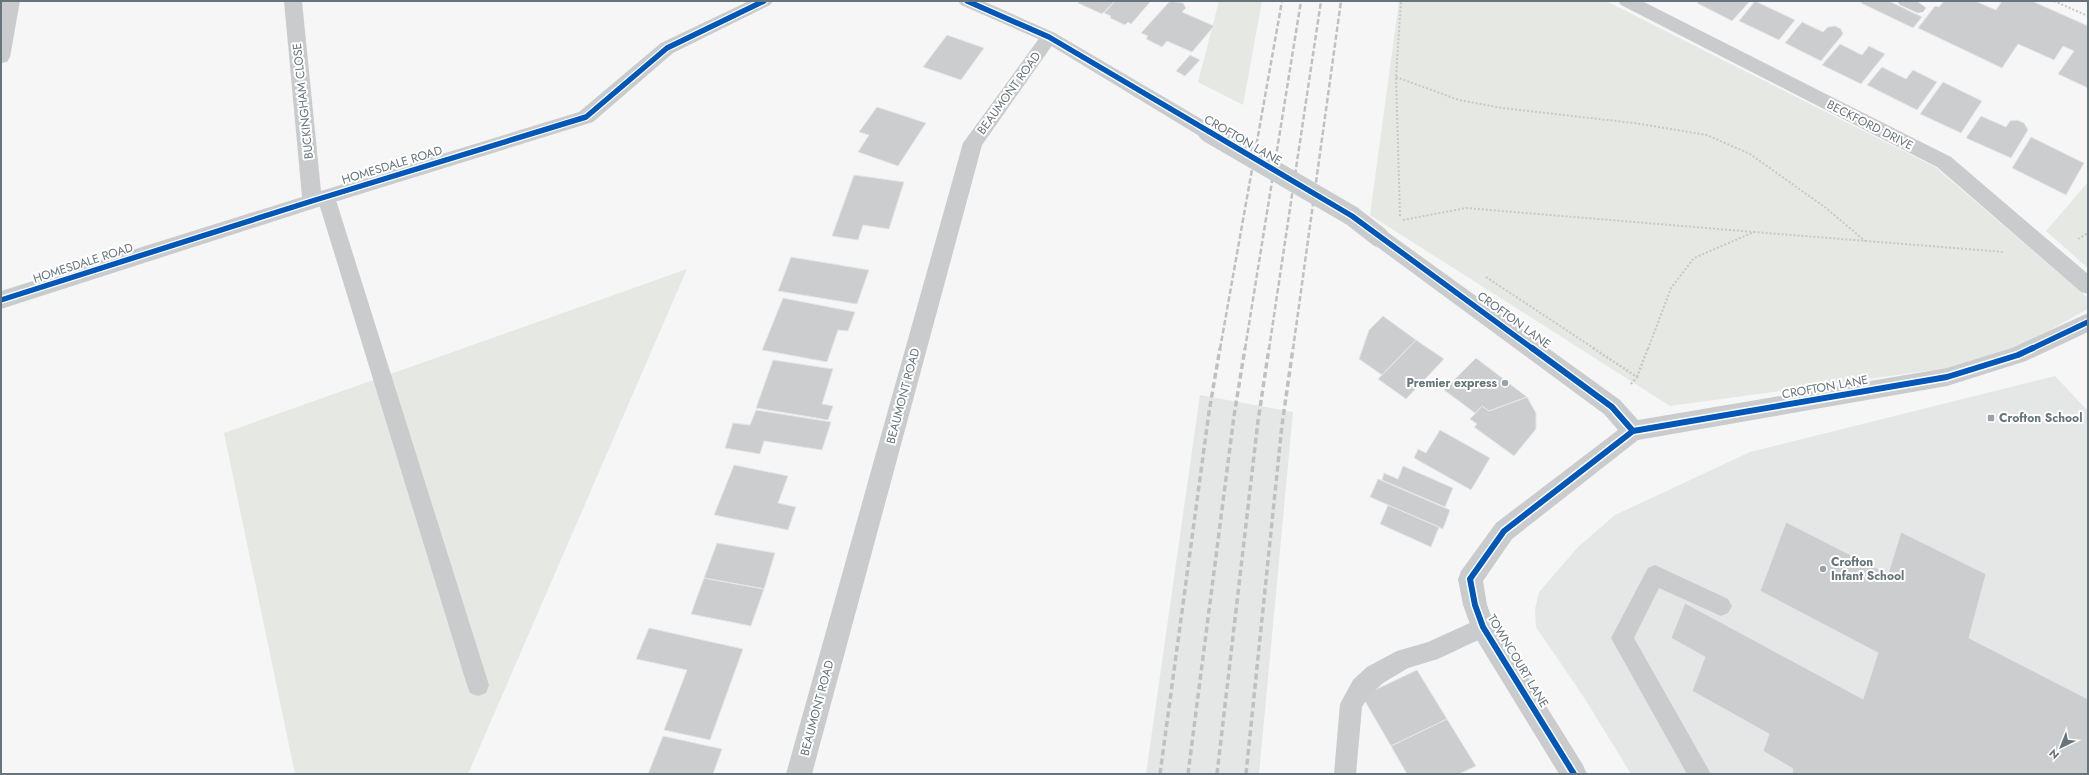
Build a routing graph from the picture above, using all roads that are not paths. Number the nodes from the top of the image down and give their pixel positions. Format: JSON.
{"nodes":[{"id":1,"x":11,"y":1,"type":"edge"},
{"id":2,"x":293,"y":1,"type":"edge"},
{"id":3,"x":764,"y":1,"type":"edge"},
{"id":4,"x":967,"y":1,"type":"edge"},
{"id":5,"x":1627,"y":1,"type":"edge"},
{"id":6,"x":1049,"y":37,"type":"junction"},
{"id":7,"x":1,"y":57,"type":"edge"},
{"id":8,"x":319,"y":199,"type":"junction"},
{"id":9,"x":2088,"y":286,"type":"edge"},
{"id":10,"x":1,"y":300,"type":"edge"},
{"id":11,"x":2088,"y":322,"type":"edge"},
{"id":12,"x":1633,"y":432,"type":"junction"},
{"id":13,"x":1721,"y":606,"type":"dead end"},
{"id":14,"x":1483,"y":627,"type":"junction"},
{"id":15,"x":478,"y":685,"type":"dead end"},
{"id":16,"x":799,"y":774,"type":"edge"},
{"id":17,"x":1345,"y":774,"type":"edge"},
{"id":18,"x":1574,"y":774,"type":"edge"},
{"id":19,"x":1700,"y":774,"type":"edge"}],
"edges":[{"from":1,"to":7,"type":"street"},
{"from":2,"to":8,"type":"street","name":"BUCKINGHAM CLOSE"},
{"from":3,"to":8,"type":"street","name":"HOMESDALE ROAD"},
{"from":4,"to":6,"type":"street","name":"CROFTON LANE"},
{"from":5,"to":9,"type":"street","name":"BECKFORD DRIVE"},
{"from":6,"to":12,"type":"street","name":"CROFTON LANE","bridge":true},
{"from":6,"to":16,"type":"street","name":"BEAUMONT ROAD"},
{"from":8,"to":10,"type":"street","name":"HOMESDALE ROAD"},
{"from":8,"to":15,"type":"lane"},
{"from":11,"to":12,"type":"street","name":"CROFTON LANE"},
{"from":12,"to":14,"type":"street","name":"TOWNCOURT LANE"},
{"from":13,"to":19,"type":"lane"},
{"from":14,"to":17,"type":"lane"},
{"from":14,"to":18,"type":"street","name":"TOWNCOURT LANE"}]}
